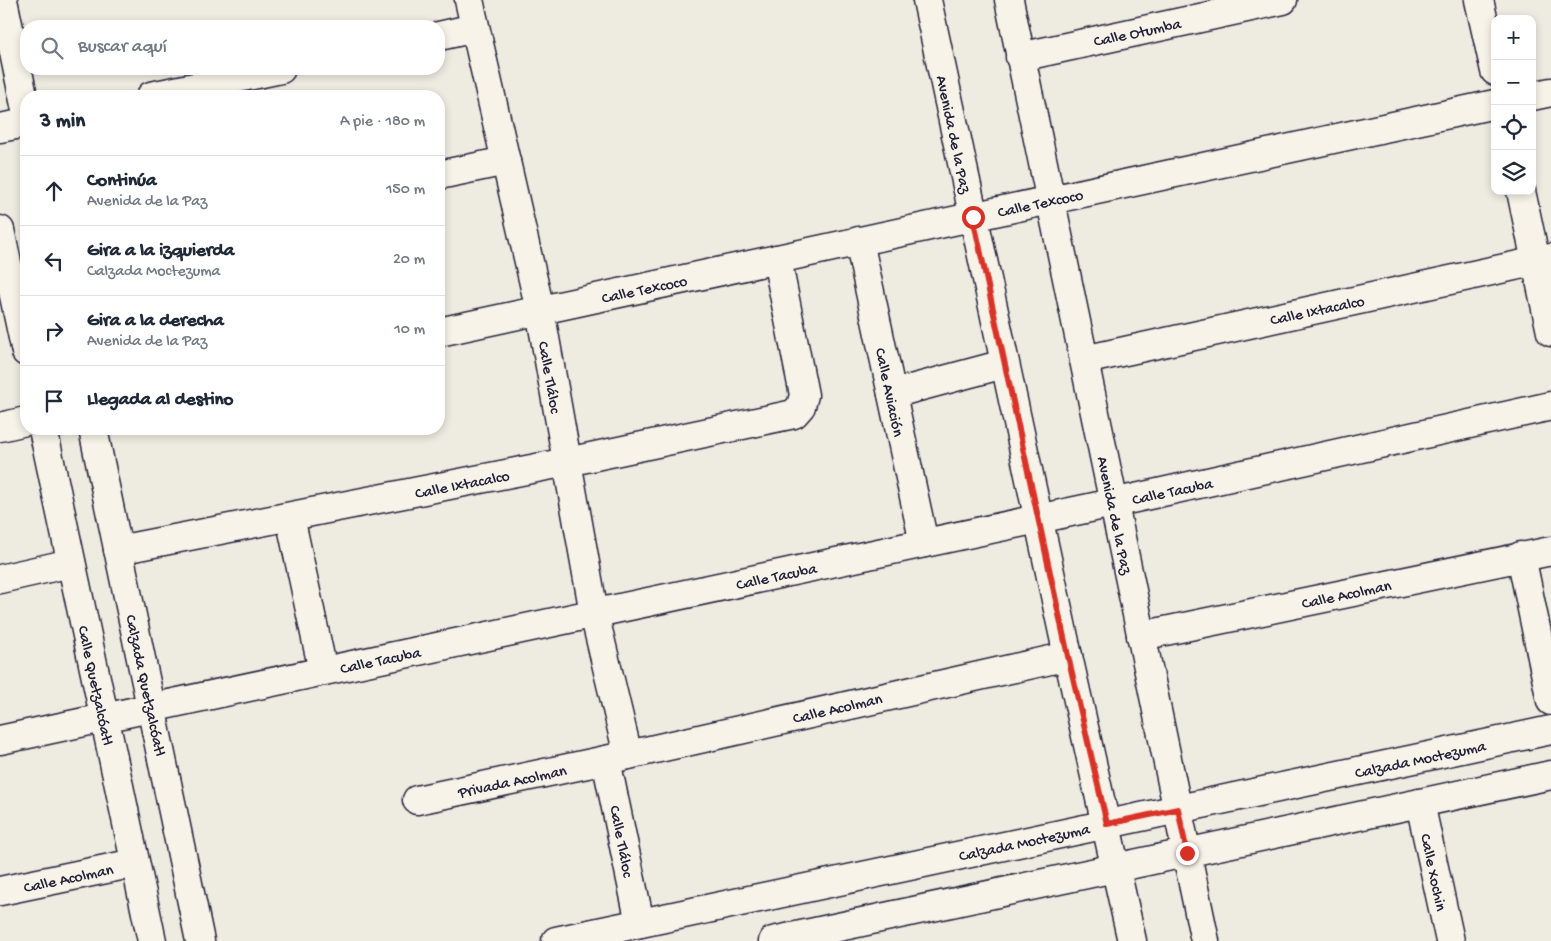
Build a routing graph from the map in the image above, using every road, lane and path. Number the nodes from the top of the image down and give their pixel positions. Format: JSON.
{"nodes":[{"id":1,"x":3,"y":0,"type":"edge"},
{"id":2,"x":469,"y":0,"type":"edge"},
{"id":3,"x":927,"y":0,"type":"edge"},
{"id":4,"x":1009,"y":0,"type":"edge"},
{"id":5,"x":1283,"y":0,"type":"edge"},
{"id":6,"x":1479,"y":0,"type":"edge"},
{"id":7,"x":475,"y":28,"type":"junction"},
{"id":8,"x":445,"y":35,"type":"edge"},
{"id":9,"x":1020,"y":57,"type":"junction"},
{"id":10,"x":1493,"y":60,"type":"edge"},
{"id":11,"x":253,"y":75,"type":"edge"},
{"id":12,"x":22,"y":90,"type":"edge"},
{"id":13,"x":180,"y":90,"type":"edge"},
{"id":14,"x":1551,"y":92,"type":"edge"},
{"id":15,"x":1536,"y":95,"type":"edge"},
{"id":16,"x":1491,"y":105,"type":"edge"},
{"id":17,"x":20,"y":123,"type":"edge"},
{"id":18,"x":0,"y":128,"type":"edge"},
{"id":19,"x":506,"y":161,"type":"junction"},
{"id":20,"x":445,"y":174,"type":"edge"},
{"id":21,"x":1522,"y":195,"type":"edge"},
{"id":22,"x":1050,"y":200,"type":"junction"},
{"id":23,"x":973,"y":217,"type":"junction"},
{"id":24,"x":0,"y":230,"type":"edge"},
{"id":25,"x":859,"y":241,"type":"junction"},
{"id":26,"x":777,"y":259,"type":"junction"},
{"id":27,"x":1543,"y":259,"type":"edge"},
{"id":28,"x":4,"y":266,"type":"edge"},
{"id":29,"x":540,"y":310,"type":"junction"},
{"id":30,"x":20,"y":329,"type":"edge"},
{"id":31,"x":445,"y":331,"type":"edge"},
{"id":32,"x":1551,"y":332,"type":"edge"},
{"id":33,"x":1084,"y":360,"type":"junction"},
{"id":34,"x":1004,"y":364,"type":"junction"},
{"id":35,"x":892,"y":394,"type":"junction"},
{"id":36,"x":1551,"y":406,"type":"edge"},
{"id":37,"x":20,"y":422,"type":"edge"},
{"id":38,"x":0,"y":427,"type":"edge"},
{"id":39,"x":44,"y":435,"type":"edge"},
{"id":40,"x":94,"y":435,"type":"edge"},
{"id":41,"x":566,"y":462,"type":"junction"},
{"id":42,"x":1114,"y":502,"type":"junction"},
{"id":43,"x":290,"y":517,"type":"junction"},
{"id":44,"x":1038,"y":518,"type":"junction"},
{"id":45,"x":924,"y":543,"type":"junction"},
{"id":46,"x":118,"y":550,"type":"junction"},
{"id":47,"x":1551,"y":551,"type":"edge"},
{"id":48,"x":1522,"y":556,"type":"junction"},
{"id":49,"x":71,"y":562,"type":"junction"},
{"id":50,"x":0,"y":579,"type":"edge"},
{"id":51,"x":594,"y":613,"type":"junction"},
{"id":52,"x":1141,"y":636,"type":"junction"},
{"id":53,"x":1068,"y":656,"type":"junction"},
{"id":54,"x":323,"y":671,"type":"junction"},
{"id":55,"x":1551,"y":701,"type":"edge"},
{"id":56,"x":151,"y":707,"type":"junction"},
{"id":57,"x":104,"y":717,"type":"junction"},
{"id":58,"x":1551,"y":730,"type":"edge"},
{"id":59,"x":0,"y":740,"type":"edge"},
{"id":60,"x":617,"y":757,"type":"junction"},
{"id":61,"x":1551,"y":775,"type":"edge"},
{"id":62,"x":417,"y":800,"type":"dead end"},
{"id":63,"x":1420,"y":803,"type":"junction"},
{"id":64,"x":1178,"y":809,"type":"junction"},
{"id":65,"x":1107,"y":824,"type":"junction"},
{"id":66,"x":1187,"y":853,"type":"junction"},
{"id":67,"x":135,"y":863,"type":"junction"},
{"id":68,"x":1116,"y":868,"type":"junction"},
{"id":69,"x":0,"y":891,"type":"edge"},
{"id":70,"x":640,"y":923,"type":"junction"},
{"id":71,"x":152,"y":941,"type":"edge"},
{"id":72,"x":200,"y":941,"type":"edge"},
{"id":73,"x":556,"y":941,"type":"edge"},
{"id":74,"x":773,"y":941,"type":"edge"},
{"id":75,"x":1132,"y":941,"type":"edge"},
{"id":76,"x":1205,"y":941,"type":"edge"},
{"id":77,"x":1450,"y":941,"type":"edge"}],
"edges":[{"from":1,"to":12,"type":"street"},
{"from":2,"to":7,"type":"street","name":"Calle Tláloc"},
{"from":3,"to":23,"type":"street","name":"Avenida de la Paz"},
{"from":4,"to":9,"type":"street","name":"Avenida de la Paz"},
{"from":5,"to":9,"type":"street","name":"Calle Otumba"},
{"from":6,"to":10,"type":"street"},
{"from":7,"to":8,"type":"street"},
{"from":7,"to":19,"type":"street","name":"Calle Tláloc"},
{"from":9,"to":22,"type":"street","name":"Avenida de la Paz"},
{"from":11,"to":13,"type":"street"},
{"from":14,"to":15,"type":"street"},
{"from":16,"to":22,"type":"street","name":"Calle Texcoco"},
{"from":17,"to":18,"type":"street"},
{"from":19,"to":20,"type":"street"},
{"from":19,"to":29,"type":"street","name":"Calle Tláloc"},
{"from":21,"to":27,"type":"street"},
{"from":22,"to":23,"type":"street","name":"Calle Texcoco"},
{"from":22,"to":33,"type":"street","name":"Avenida de la Paz"},
{"from":23,"to":25,"type":"street","name":"Calle Texcoco"},
{"from":23,"to":34,"type":"street","name":"Avenida de la Paz"},
{"from":24,"to":28,"type":"street"},
{"from":25,"to":26,"type":"street","name":"Calle Texcoco"},
{"from":25,"to":35,"type":"street","name":"Calle Aviación"},
{"from":26,"to":29,"type":"street","name":"Calle Texcoco"},
{"from":26,"to":41,"type":"street","name":"Calle Ixtacalco"},
{"from":27,"to":32,"type":"street"},
{"from":27,"to":33,"type":"street","name":"Calle Ixtacalco"},
{"from":28,"to":30,"type":"street"},
{"from":29,"to":31,"type":"street","name":"Calle Texcoco"},
{"from":29,"to":41,"type":"street","name":"Calle Tláloc"},
{"from":33,"to":42,"type":"street","name":"Avenida de la Paz"},
{"from":34,"to":35,"type":"street"},
{"from":34,"to":44,"type":"street","name":"Avenida de la Paz"},
{"from":35,"to":45,"type":"street","name":"Calle Aviación"},
{"from":36,"to":42,"type":"street","name":"Calle Tacuba"},
{"from":37,"to":38,"type":"street"},
{"from":39,"to":49,"type":"street","name":"Calle Quetzalcóatl"},
{"from":40,"to":46,"type":"street","name":"Calzada Quetzalcóatl"},
{"from":41,"to":43,"type":"street","name":"Calle Ixtacalco"},
{"from":41,"to":51,"type":"street","name":"Calle Tláloc"},
{"from":42,"to":44,"type":"street","name":"Calle Tacuba"},
{"from":42,"to":52,"type":"street","name":"Avenida de la Paz"},
{"from":43,"to":46,"type":"street","name":"Calle Ixtacalco"},
{"from":43,"to":54,"type":"street"},
{"from":44,"to":45,"type":"street","name":"Calle Tacuba"},
{"from":44,"to":53,"type":"street","name":"Avenida de la Paz"},
{"from":45,"to":51,"type":"street","name":"Calle Tacuba"},
{"from":46,"to":56,"type":"street","name":"Calzada Quetzalcóatl"},
{"from":47,"to":48,"type":"street","name":"Calle Acolman"},
{"from":48,"to":52,"type":"street","name":"Calle Acolman"},
{"from":48,"to":55,"type":"street"},
{"from":49,"to":50,"type":"street"},
{"from":49,"to":57,"type":"street","name":"Calle Quetzalcóatl"},
{"from":51,"to":54,"type":"street","name":"Calle Tacuba"},
{"from":51,"to":60,"type":"street","name":"Calle Tláloc"},
{"from":52,"to":64,"type":"street","name":"Avenida de la Paz"},
{"from":53,"to":60,"type":"street","name":"Calle Acolman"},
{"from":53,"to":65,"type":"street","name":"Avenida de la Paz"},
{"from":54,"to":56,"type":"street","name":"Calle Tacuba"},
{"from":56,"to":57,"type":"street","name":"Calle Tacuba"},
{"from":56,"to":72,"type":"street","name":"Calzada Quetzalcóatl"},
{"from":57,"to":59,"type":"street","name":"Calle Tacuba"},
{"from":57,"to":67,"type":"street","name":"Calle Quetzalcóatl"},
{"from":58,"to":64,"type":"street","name":"Calzada Moctezuma"},
{"from":60,"to":62,"type":"street","name":"Privada Acolman"},
{"from":60,"to":70,"type":"street","name":"Calle Tláloc"},
{"from":61,"to":63,"type":"street"},
{"from":63,"to":66,"type":"street"},
{"from":63,"to":77,"type":"street","name":"Calle Xochin"},
{"from":64,"to":65,"type":"street","name":"Calzada Moctezuma"},
{"from":64,"to":66,"type":"street","name":"Avenida de la Paz"},
{"from":65,"to":68,"type":"street","name":"Avenida de la Paz"},
{"from":65,"to":70,"type":"street","name":"Calzada Moctezuma"},
{"from":66,"to":68,"type":"street"},
{"from":66,"to":76,"type":"street","name":"Avenida de la Paz"},
{"from":67,"to":69,"type":"street","name":"Calle Acolman"},
{"from":67,"to":71,"type":"street","name":"Calle Quetzalcóatl"},
{"from":68,"to":74,"type":"street"},
{"from":68,"to":75,"type":"street","name":"Avenida de la Paz"},
{"from":70,"to":73,"type":"street","name":"Calzada Moctezuma"}]}
